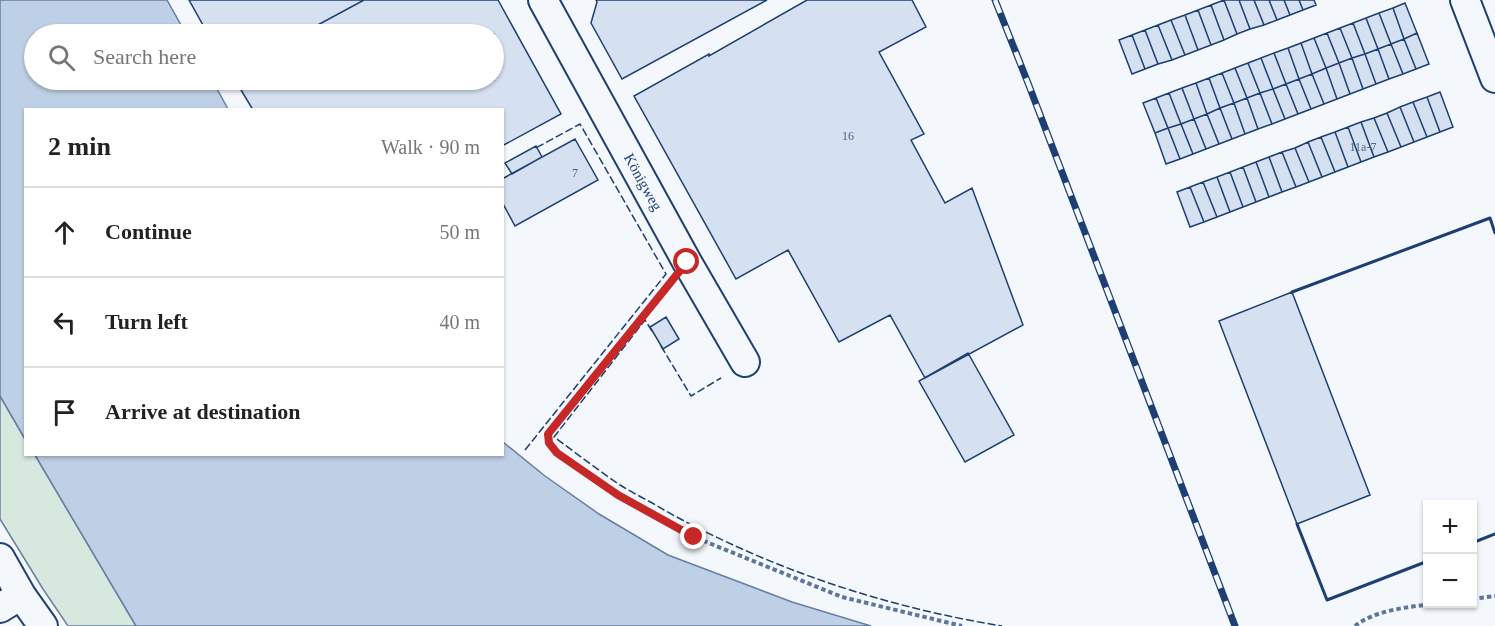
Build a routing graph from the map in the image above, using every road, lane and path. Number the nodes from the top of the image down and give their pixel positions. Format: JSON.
{"nodes":[{"id":1,"x":543,"y":0,"type":"edge"},
{"id":2,"x":1465,"y":0,"type":"edge"},
{"id":3,"x":1495,"y":78,"type":"edge"},
{"id":4,"x":687,"y":262,"type":"junction"},
{"id":5,"x":745,"y":362,"type":"dead end"},
{"id":6,"x":0,"y":558,"type":"edge"},
{"id":7,"x":1495,"y":596,"type":"edge"},
{"id":8,"x":1477,"y":598,"type":"edge"},
{"id":9,"x":10,"y":601,"type":"edge"},
{"id":10,"x":1423,"y":604,"type":"edge"},
{"id":11,"x":43,"y":626,"type":"edge"},
{"id":12,"x":962,"y":626,"type":"edge"},
{"id":13,"x":1355,"y":626,"type":"edge"}],
"edges":[{"from":1,"to":4,"type":"street","name":"Königweg"},
{"from":2,"to":3,"type":"street"},
{"from":4,"to":5,"type":"street","name":"Königweg"},
{"from":4,"to":12,"type":"path"},
{"from":6,"to":9,"type":"street"},
{"from":7,"to":8,"type":"path"},
{"from":9,"to":11,"type":"street"},
{"from":10,"to":13,"type":"path"}]}
